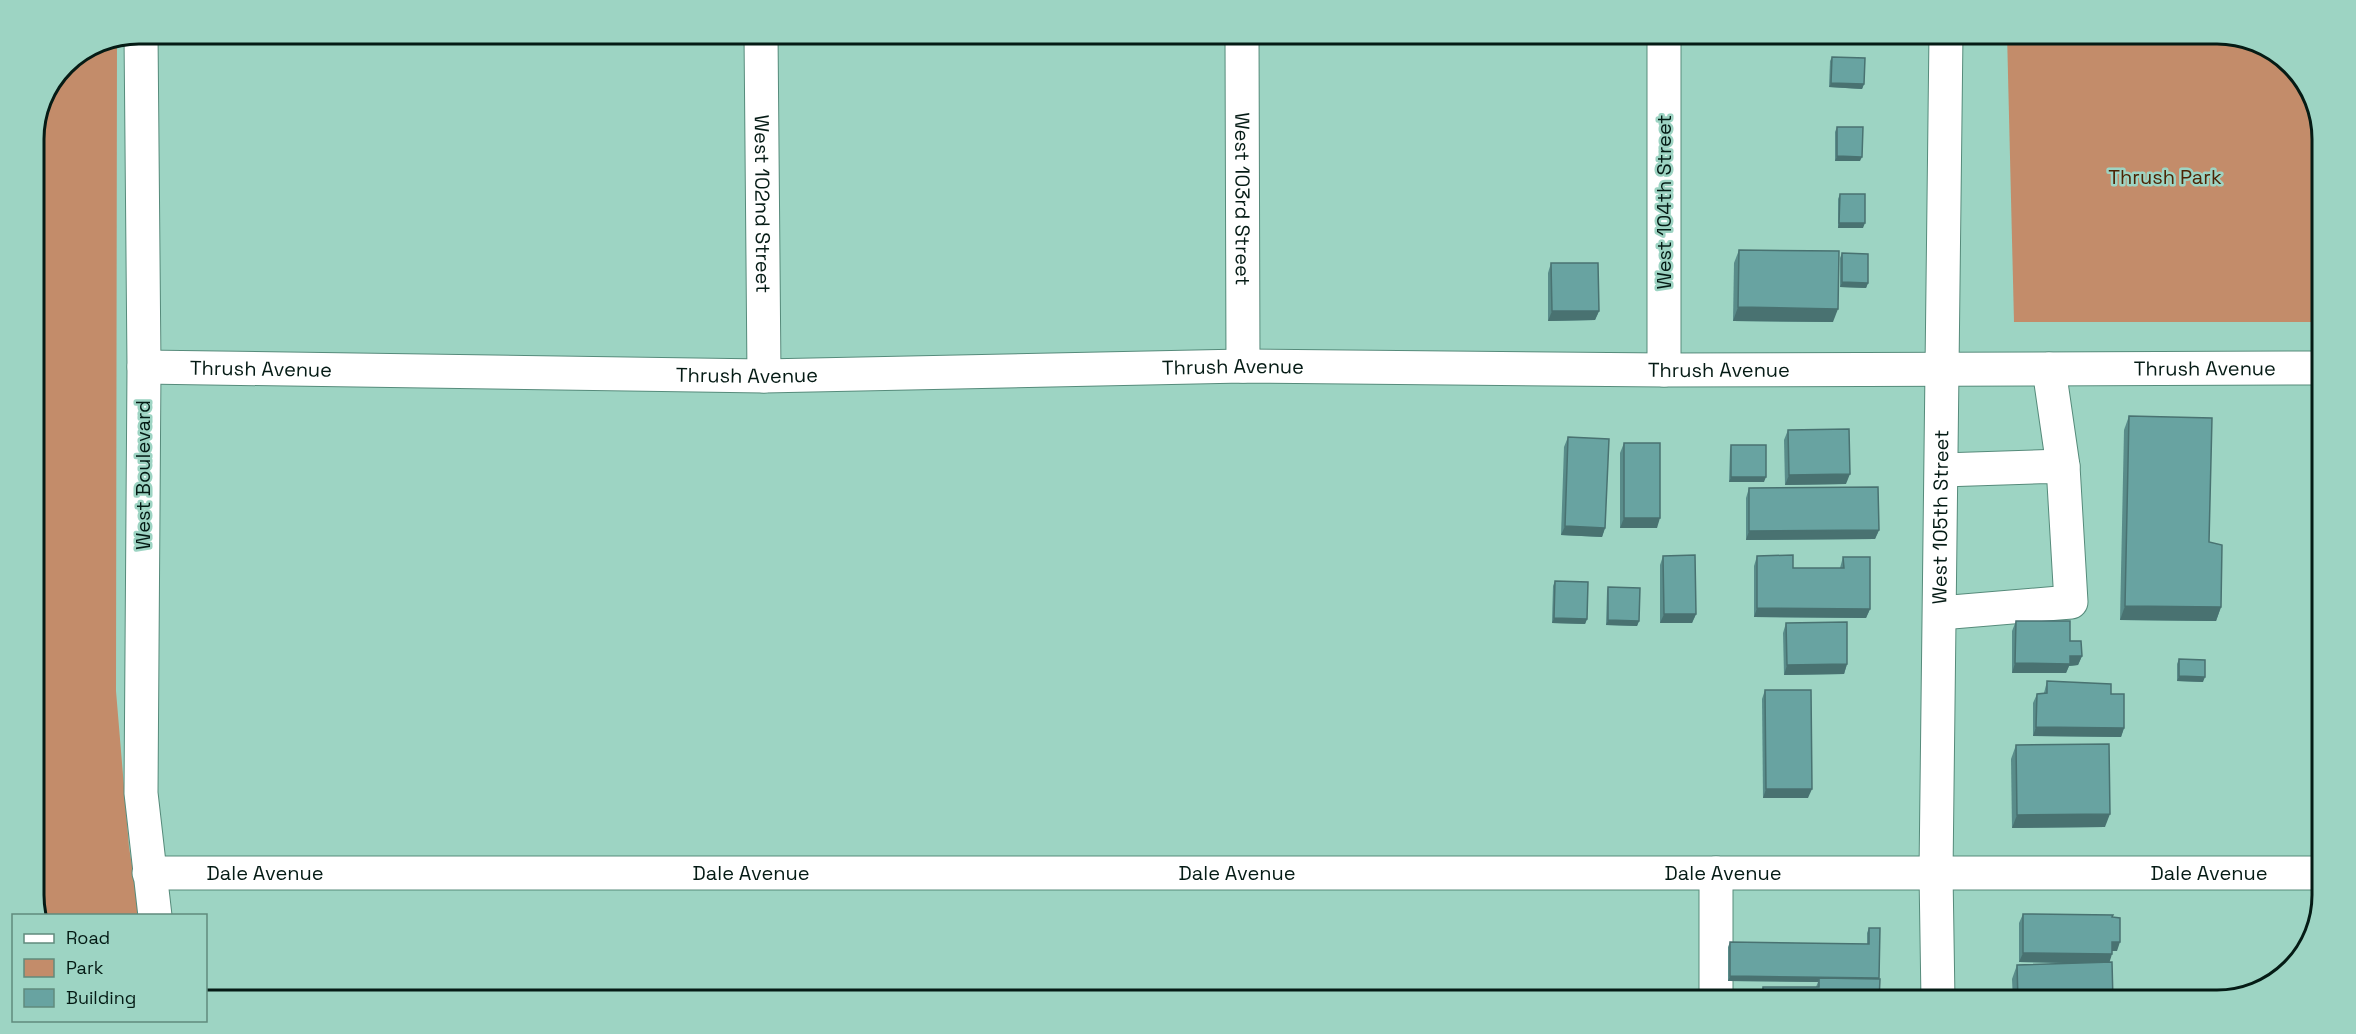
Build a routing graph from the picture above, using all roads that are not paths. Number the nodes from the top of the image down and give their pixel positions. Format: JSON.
{"nodes":[{"id":1,"x":141,"y":44,"type":"edge"},
{"id":2,"x":760,"y":44,"type":"edge"},
{"id":3,"x":1242,"y":44,"type":"edge"},
{"id":4,"x":1664,"y":44,"type":"edge"},
{"id":5,"x":1946,"y":44,"type":"edge"},
{"id":6,"x":1243,"y":366,"type":"junction"},
{"id":7,"x":144,"y":367,"type":"junction"},
{"id":8,"x":2312,"y":368,"type":"edge"},
{"id":9,"x":2049,"y":369,"type":"junction"},
{"id":10,"x":1664,"y":370,"type":"junction"},
{"id":11,"x":1943,"y":370,"type":"junction"},
{"id":12,"x":764,"y":376,"type":"junction"},
{"id":13,"x":2063,"y":466,"type":"junction"},
{"id":14,"x":1942,"y":470,"type":"junction"},
{"id":15,"x":1940,"y":614,"type":"junction"},
{"id":16,"x":149,"y":873,"type":"junction"},
{"id":17,"x":1716,"y":873,"type":"junction"},
{"id":18,"x":1936,"y":873,"type":"junction"},
{"id":19,"x":2312,"y":873,"type":"edge"},
{"id":20,"x":155,"y":914,"type":"edge"},
{"id":21,"x":1716,"y":990,"type":"edge"},
{"id":22,"x":1938,"y":990,"type":"edge"}],
"edges":[{"from":1,"to":7,"type":"street","name":"West Boulevard"},
{"from":2,"to":12,"type":"street","name":"West 102nd Street"},
{"from":3,"to":6,"type":"street","name":"West 103rd Street"},
{"from":4,"to":10,"type":"street","name":"West 104th Street"},
{"from":5,"to":11,"type":"street","name":"West 105th Street"},
{"from":6,"to":10,"type":"street","name":"Thrush Avenue"},
{"from":6,"to":12,"type":"street","name":"Thrush Avenue"},
{"from":7,"to":12,"type":"street","name":"Thrush Avenue"},
{"from":7,"to":16,"type":"street","name":"West Boulevard"},
{"from":8,"to":9,"type":"street","name":"Thrush Avenue"},
{"from":9,"to":11,"type":"street","name":"Thrush Avenue"},
{"from":9,"to":13,"type":"street"},
{"from":10,"to":11,"type":"street","name":"Thrush Avenue"},
{"from":11,"to":14,"type":"street","name":"West 105th Street"},
{"from":13,"to":14,"type":"street"},
{"from":13,"to":15,"type":"street"},
{"from":14,"to":15,"type":"street","name":"West 105th Street"},
{"from":15,"to":18,"type":"street","name":"West 105th Street"},
{"from":16,"to":17,"type":"street","name":"Dale Avenue"},
{"from":16,"to":20,"type":"street","name":"West Boulevard"},
{"from":17,"to":18,"type":"street","name":"Dale Avenue"},
{"from":17,"to":21,"type":"street"},
{"from":18,"to":19,"type":"street","name":"Dale Avenue"},
{"from":18,"to":22,"type":"street","name":"West 105th Street"}]}
